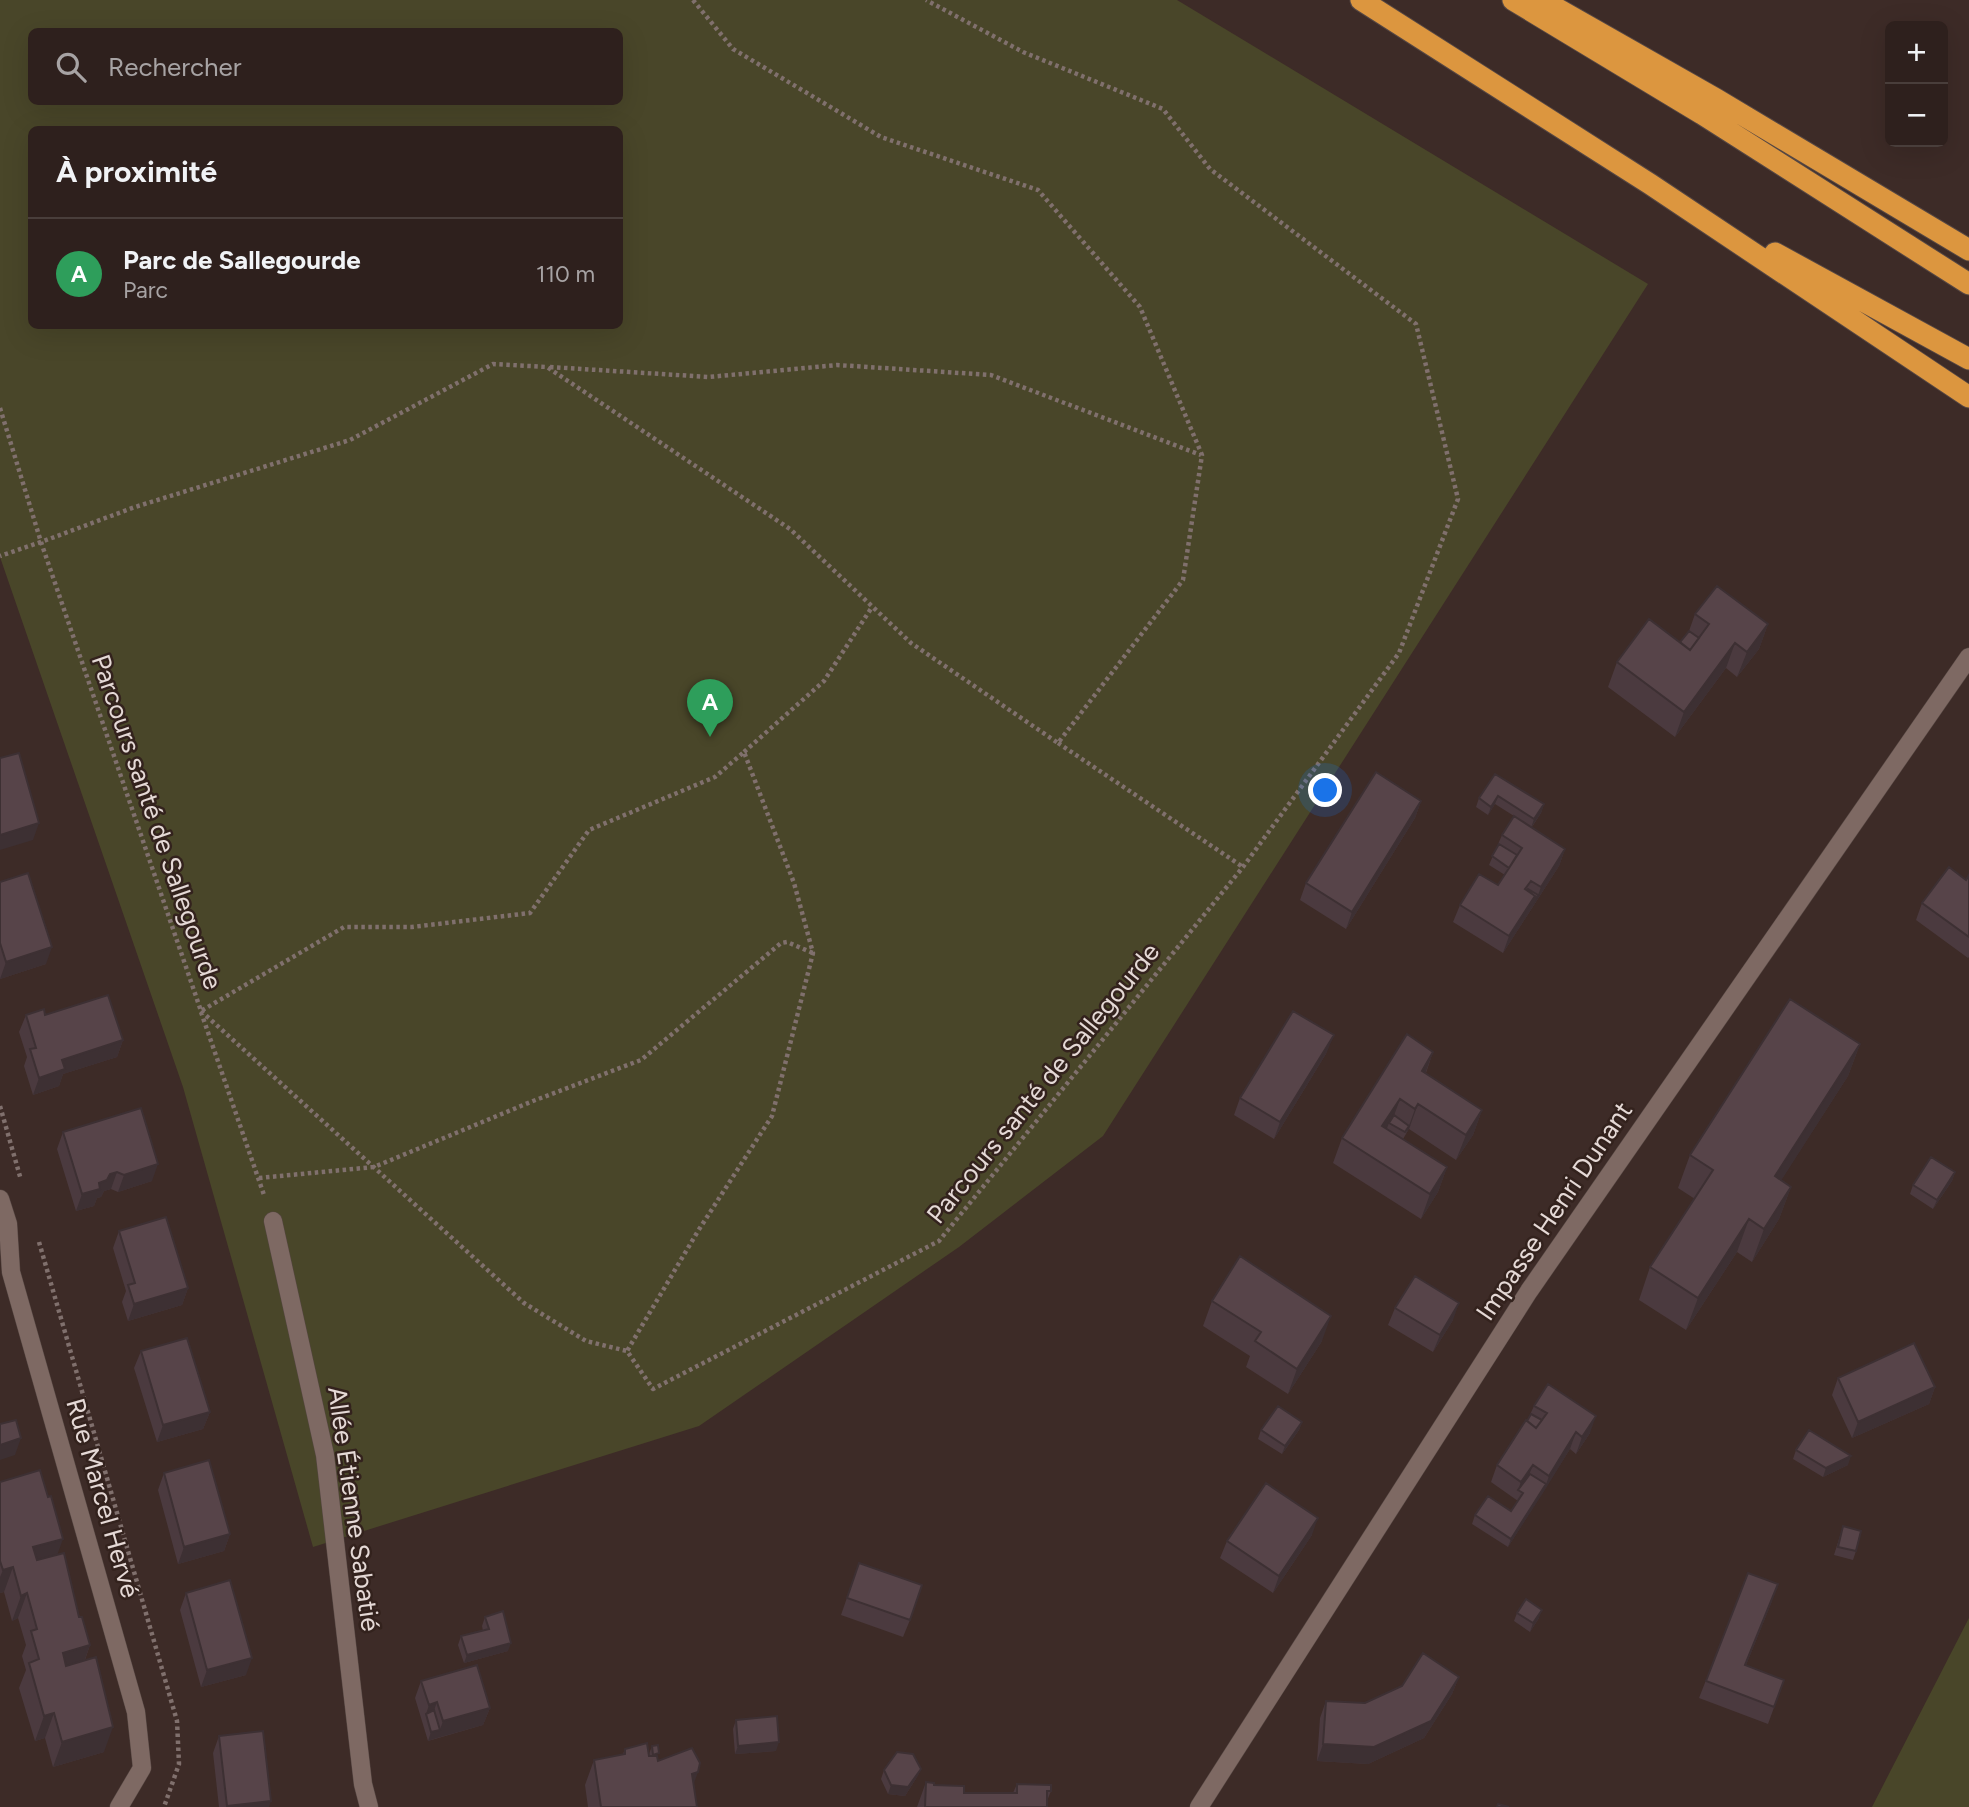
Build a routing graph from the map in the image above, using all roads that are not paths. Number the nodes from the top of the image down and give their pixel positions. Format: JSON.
{"nodes":[{"id":1,"x":1361,"y":0,"type":"edge"},
{"id":2,"x":1513,"y":0,"type":"edge"},
{"id":3,"x":1542,"y":0,"type":"edge"},
{"id":4,"x":1650,"y":184,"type":"junction"},
{"id":5,"x":1969,"y":250,"type":"edge"},
{"id":6,"x":1969,"y":284,"type":"edge"},
{"id":7,"x":1969,"y":359,"type":"edge"},
{"id":8,"x":1969,"y":397,"type":"edge"},
{"id":9,"x":1969,"y":657,"type":"edge"},
{"id":10,"x":0,"y":1199,"type":"edge"},
{"id":11,"x":273,"y":1221,"type":"road end"},
{"id":12,"x":119,"y":1807,"type":"edge"},
{"id":13,"x":369,"y":1807,"type":"edge"},
{"id":14,"x":1199,"y":1807,"type":"edge"}],
"edges":[{"from":1,"to":4,"type":"highway"},
{"from":2,"to":6,"type":"highway"},
{"from":3,"to":5,"type":"highway"},
{"from":4,"to":7,"type":"highway"},
{"from":4,"to":8,"type":"highway"},
{"from":9,"to":14,"type":"street","name":"Impasse Henri Dunant"},
{"from":10,"to":12,"type":"street","name":"Rue Marcel Hervé"},
{"from":11,"to":13,"type":"street","name":"Allée Étienne Sabatié"}]}
